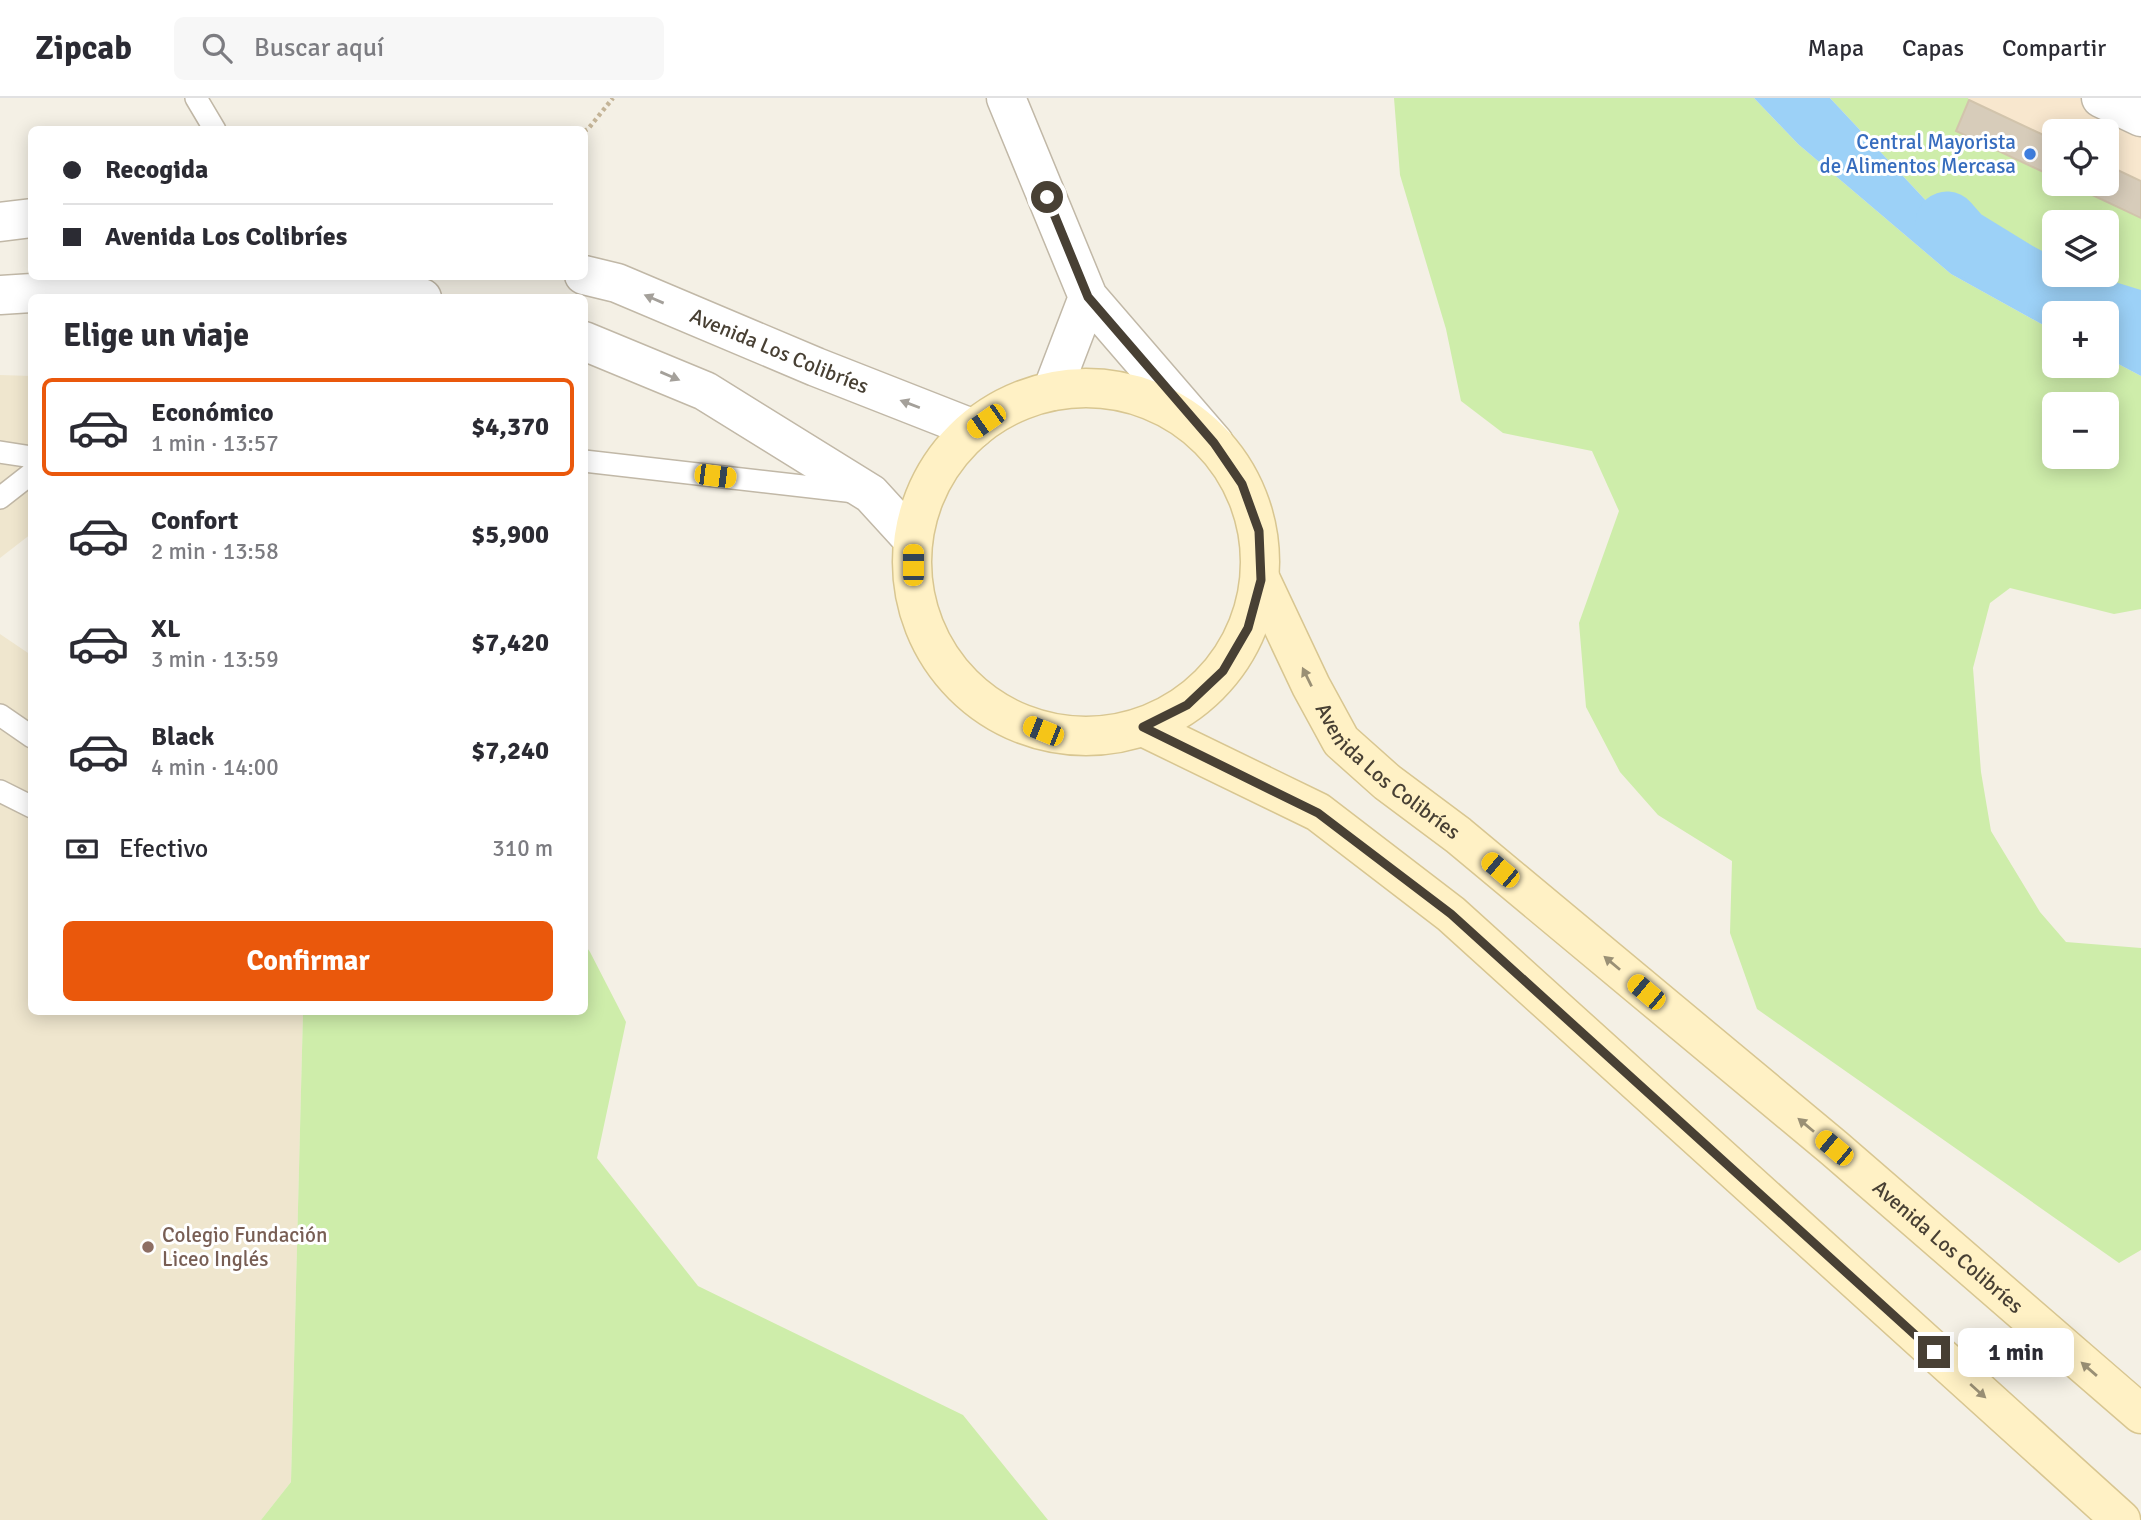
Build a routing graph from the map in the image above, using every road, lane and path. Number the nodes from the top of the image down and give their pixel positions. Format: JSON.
{"nodes":[{"id":1,"x":197,"y":98,"type":"edge"},
{"id":2,"x":613,"y":98,"type":"edge"},
{"id":3,"x":1006,"y":98,"type":"edge"},
{"id":4,"x":213,"y":126,"type":"edge"},
{"id":5,"x":588,"y":126,"type":"edge"},
{"id":6,"x":28,"y":218,"type":"edge"},
{"id":7,"x":0,"y":222,"type":"edge"},
{"id":8,"x":588,"y":276,"type":"edge"},
{"id":9,"x":241,"y":280,"type":"edge"},
{"id":10,"x":266,"y":280,"type":"edge"},
{"id":11,"x":107,"y":293,"type":"edge"},
{"id":12,"x":28,"y":294,"type":"edge"},
{"id":13,"x":54,"y":294,"type":"edge"},
{"id":14,"x":394,"y":294,"type":"edge"},
{"id":15,"x":0,"y":295,"type":"edge"},
{"id":16,"x":1088,"y":297,"type":"junction"},
{"id":17,"x":588,"y":343,"type":"edge"},
{"id":18,"x":1052,"y":391,"type":"junction"},
{"id":19,"x":974,"y":429,"type":"junction"},
{"id":20,"x":1214,"y":443,"type":"junction"},
{"id":21,"x":0,"y":452,"type":"edge"},
{"id":22,"x":28,"y":456,"type":"edge"},
{"id":23,"x":588,"y":461,"type":"edge"},
{"id":24,"x":28,"y":476,"type":"edge"},
{"id":25,"x":871,"y":494,"type":"junction"},
{"id":26,"x":0,"y":498,"type":"edge"},
{"id":27,"x":913,"y":540,"type":"junction"},
{"id":28,"x":1261,"y":580,"type":"junction"},
{"id":29,"x":0,"y":715,"type":"edge"},
{"id":30,"x":1143,"y":727,"type":"junction"},
{"id":31,"x":28,"y":734,"type":"edge"},
{"id":32,"x":0,"y":791,"type":"edge"},
{"id":33,"x":28,"y":805,"type":"edge"},
{"id":34,"x":2141,"y":1414,"type":"edge"},
{"id":35,"x":2121,"y":1520,"type":"edge"}],
"edges":[{"from":1,"to":4,"type":"lane"},
{"from":2,"to":5,"type":"path"},
{"from":3,"to":16,"type":"street"},
{"from":6,"to":7,"type":"street"},
{"from":19,"to":8,"type":"street","name":"Avenida Los Colibríes","one_way":true},
{"from":9,"to":11,"type":"street"},
{"from":10,"to":14,"type":"street"},
{"from":11,"to":13,"type":"street"},
{"from":12,"to":15,"type":"street"},
{"from":16,"to":18,"type":"street"},
{"from":16,"to":20,"type":"street"},
{"from":17,"to":25,"type":"street","one_way":true},
{"from":18,"to":19,"type":"main road"},
{"from":18,"to":20,"type":"main road"},
{"from":19,"to":27,"type":"main road"},
{"from":20,"to":28,"type":"main road"},
{"from":21,"to":22,"type":"lane"},
{"from":23,"to":25,"type":"lane"},
{"from":24,"to":26,"type":"lane"},
{"from":25,"to":27,"type":"street"},
{"from":27,"to":30,"type":"main road"},
{"from":28,"to":30,"type":"main road"},
{"from":34,"to":28,"type":"main road","name":"Avenida Los Colibríes","one_way":true},
{"from":29,"to":31,"type":"lane"},
{"from":30,"to":35,"type":"main road","one_way":true},
{"from":32,"to":33,"type":"lane"}]}
